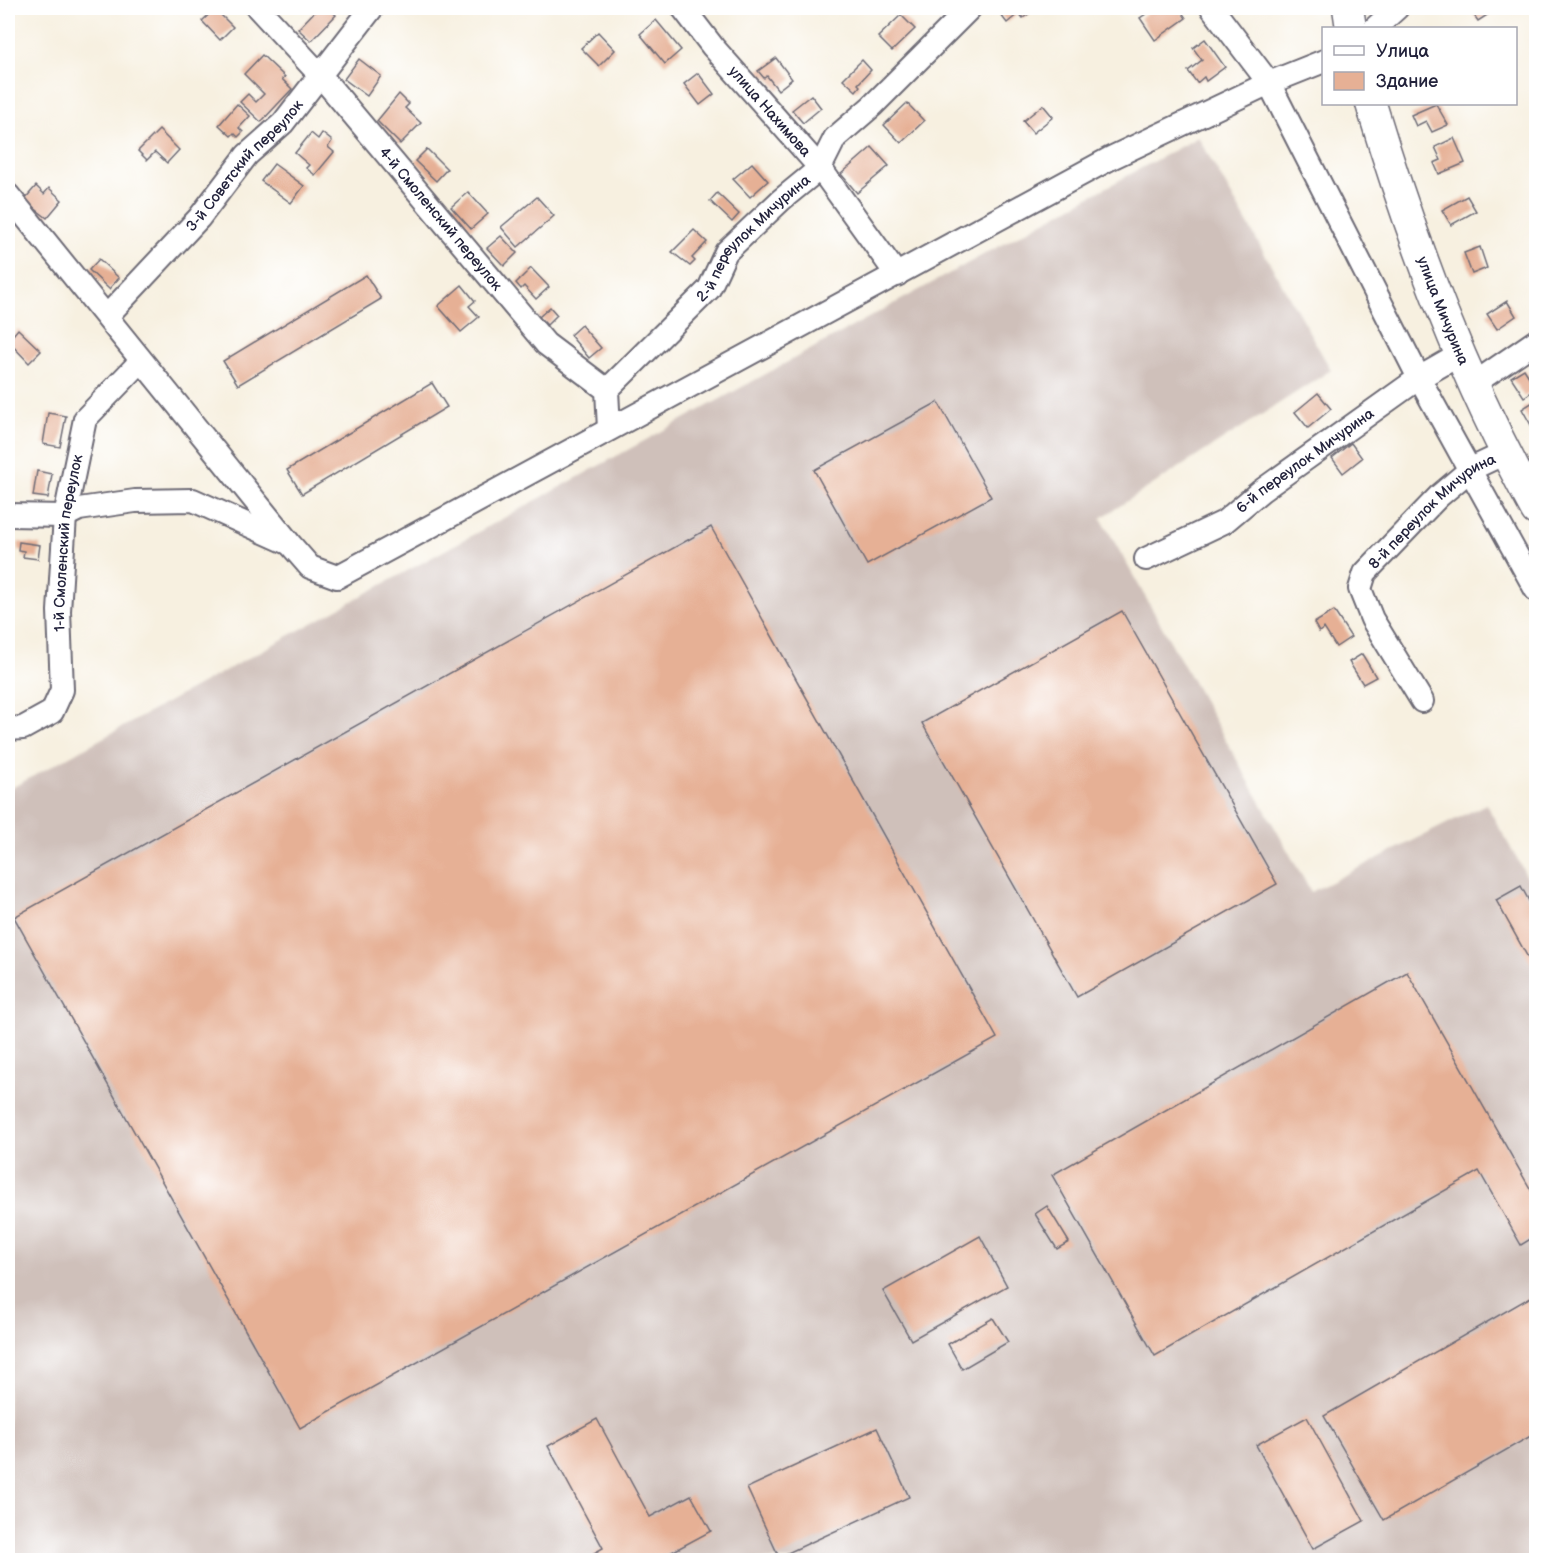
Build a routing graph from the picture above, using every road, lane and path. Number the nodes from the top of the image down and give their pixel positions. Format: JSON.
{"nodes":[{"id":1,"x":258,"y":8,"type":"edge"},
{"id":2,"x":372,"y":8,"type":"edge"},
{"id":3,"x":682,"y":8,"type":"edge"},
{"id":4,"x":970,"y":8,"type":"edge"},
{"id":5,"x":1212,"y":8,"type":"edge"},
{"id":6,"x":1348,"y":8,"type":"edge"},
{"id":7,"x":1397,"y":8,"type":"edge"},
{"id":8,"x":1351,"y":27,"type":"edge"},
{"id":9,"x":1376,"y":27,"type":"edge"},
{"id":10,"x":1322,"y":61,"type":"edge"},
{"id":11,"x":320,"y":75,"type":"junction"},
{"id":12,"x":1269,"y":83,"type":"junction"},
{"id":13,"x":1371,"y":105,"type":"edge"},
{"id":14,"x":820,"y":168,"type":"junction"},
{"id":15,"x":9,"y":201,"type":"edge"},
{"id":16,"x":897,"y":275,"type":"junction"},
{"id":17,"x":107,"y":316,"type":"junction"},
{"id":18,"x":1536,"y":341,"type":"edge"},
{"id":19,"x":1459,"y":355,"type":"junction"},
{"id":20,"x":141,"y":361,"type":"junction"},
{"id":21,"x":1419,"y":378,"type":"junction"},
{"id":22,"x":1472,"y":385,"type":"junction"},
{"id":23,"x":607,"y":390,"type":"junction"},
{"id":24,"x":609,"y":429,"type":"junction"},
{"id":25,"x":1504,"y":453,"type":"junction"},
{"id":26,"x":1471,"y":469,"type":"junction"},
{"id":27,"x":1536,"y":510,"type":"edge"},
{"id":28,"x":8,"y":515,"type":"edge"},
{"id":29,"x":65,"y":516,"type":"junction"},
{"id":30,"x":290,"y":544,"type":"junction"},
{"id":31,"x":1146,"y":559,"type":"dead end"},
{"id":32,"x":1536,"y":590,"type":"edge"},
{"id":33,"x":1422,"y":701,"type":"dead end"},
{"id":34,"x":15,"y":728,"type":"edge"}],
"edges":[{"from":1,"to":11,"type":"street","name":"4-й Смоленский переулок"},
{"from":2,"to":11,"type":"street","name":"3-й Советский переулок"},
{"from":3,"to":14,"type":"street","name":"улица Нахимова"},
{"from":4,"to":14,"type":"street","name":"2-й переулок Мичурина"},
{"from":5,"to":12,"type":"street"},
{"from":6,"to":8,"type":"main road"},
{"from":7,"to":9,"type":"street"},
{"from":10,"to":12,"type":"street"},
{"from":11,"to":17,"type":"street","name":"3-й Советский переулок"},
{"from":11,"to":23,"type":"street","name":"4-й Смоленский переулок"},
{"from":12,"to":16,"type":"street"},
{"from":12,"to":21,"type":"street"},
{"from":13,"to":19,"type":"main road","name":"улица Мичурина"},
{"from":14,"to":16,"type":"street","name":"улица Нахимова"},
{"from":14,"to":23,"type":"street","name":"2-й переулок Мичурина"},
{"from":15,"to":17,"type":"street"},
{"from":16,"to":24,"type":"street"},
{"from":17,"to":20,"type":"street"},
{"from":18,"to":22,"type":"street"},
{"from":19,"to":21,"type":"street","name":"6-й переулок Мичурина"},
{"from":19,"to":22,"type":"main road","name":"улица Мичурина"},
{"from":20,"to":29,"type":"street","name":"1-й Смоленский переулок"},
{"from":20,"to":30,"type":"street"},
{"from":21,"to":26,"type":"street"},
{"from":21,"to":31,"type":"street","name":"6-й переулок Мичурина"},
{"from":22,"to":25,"type":"main road","name":"улица Мичурина"},
{"from":23,"to":24,"type":"street"},
{"from":24,"to":30,"type":"street"},
{"from":25,"to":26,"type":"street","name":"8-й переулок Мичурина"},
{"from":25,"to":27,"type":"main road","name":"улица Мичурина"},
{"from":26,"to":32,"type":"street"},
{"from":26,"to":33,"type":"street","name":"8-й переулок Мичурина"},
{"from":28,"to":29,"type":"street"},
{"from":29,"to":30,"type":"street"},
{"from":29,"to":34,"type":"street","name":"1-й Смоленский переулок"}]}
